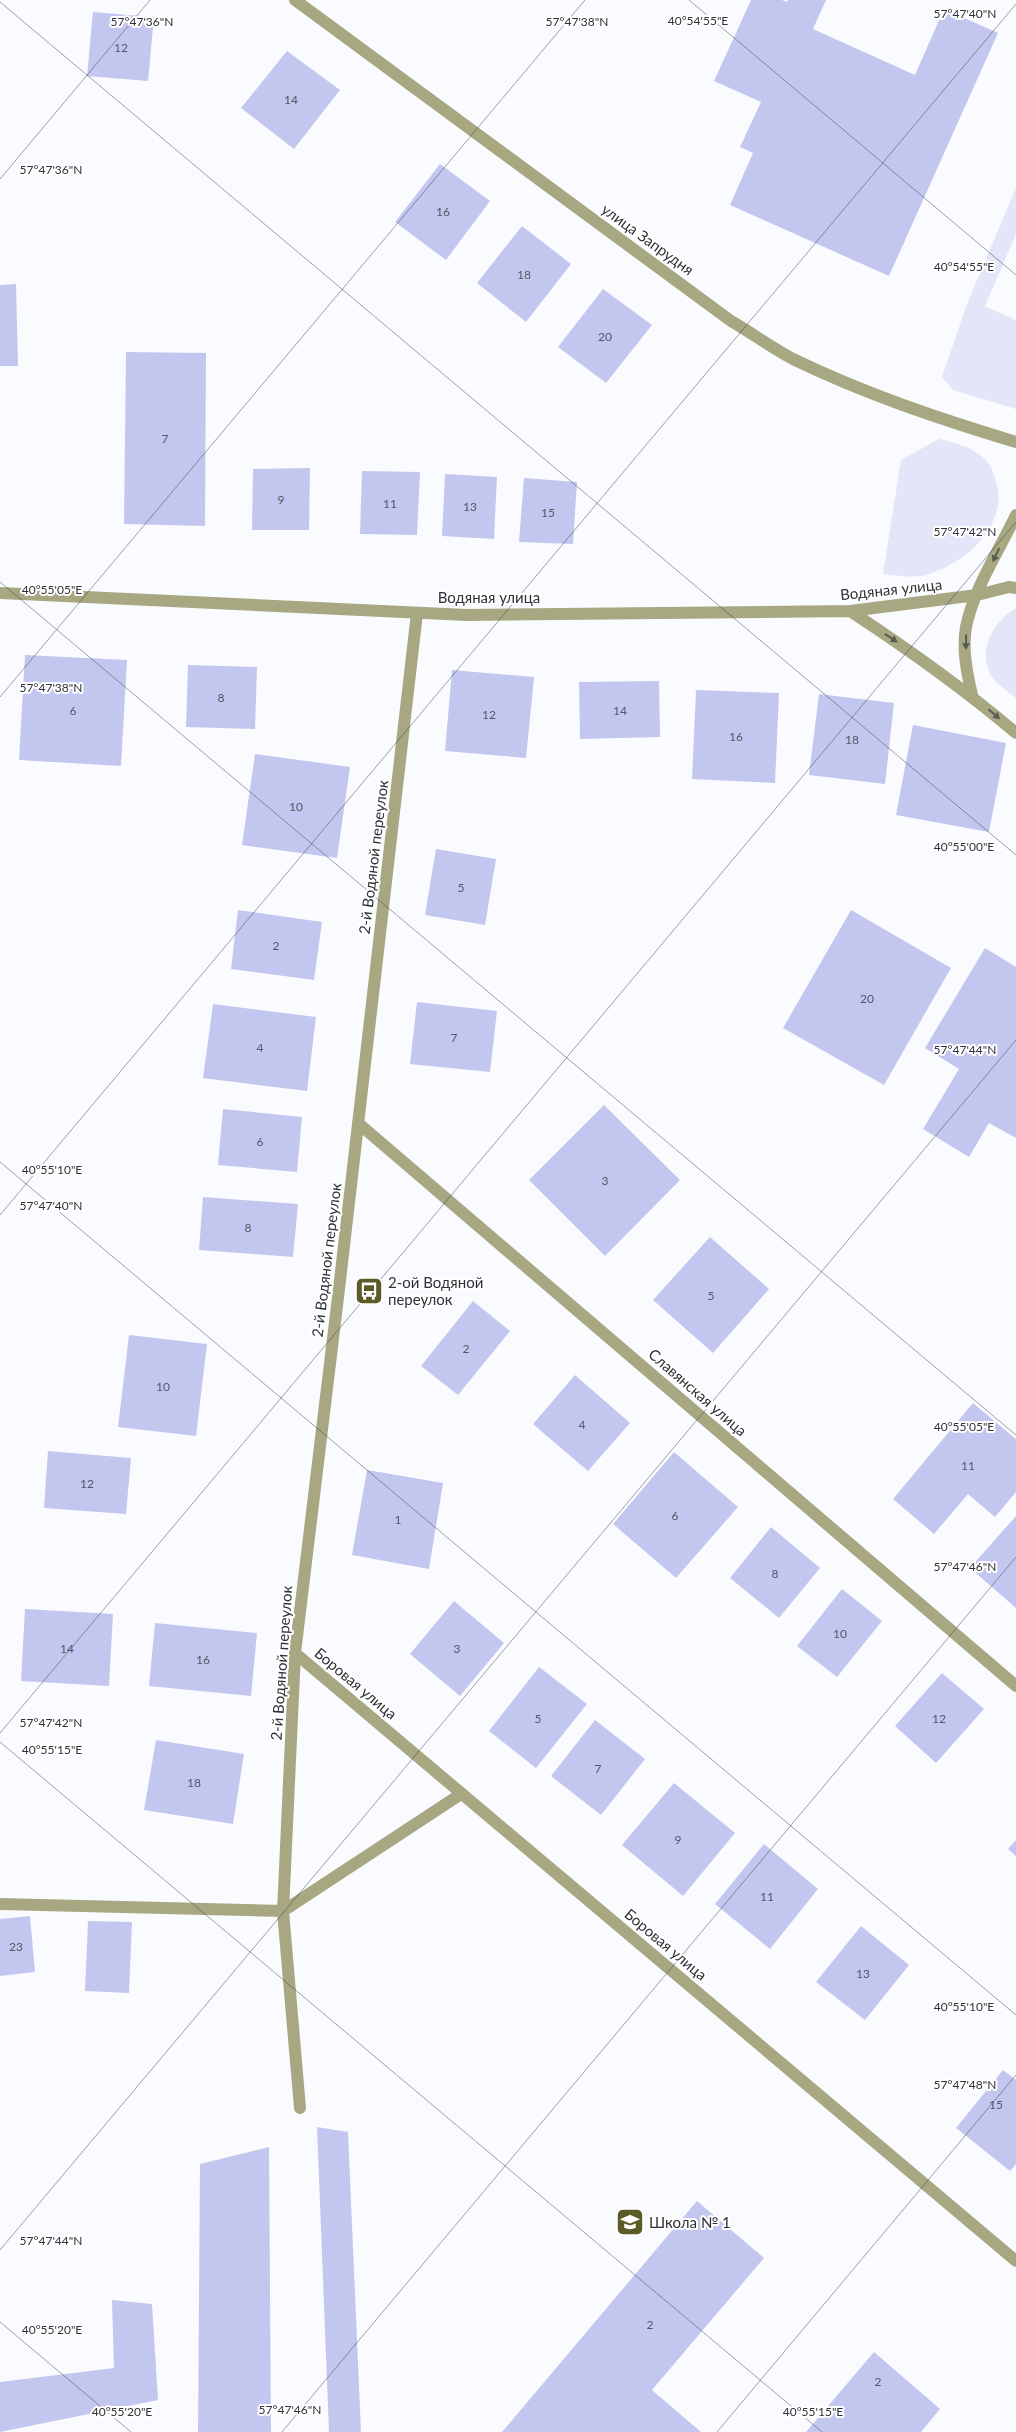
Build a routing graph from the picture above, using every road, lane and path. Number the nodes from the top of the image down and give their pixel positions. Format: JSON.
{"nodes":[{"id":1,"x":295,"y":0,"type":"edge"},
{"id":2,"x":1016,"y":442,"type":"edge"},
{"id":3,"x":1016,"y":515,"type":"edge"},
{"id":4,"x":1016,"y":588,"type":"edge"},
{"id":5,"x":0,"y":593,"type":"edge"},
{"id":6,"x":977,"y":595,"type":"junction"},
{"id":7,"x":850,"y":611,"type":"junction"},
{"id":8,"x":417,"y":613,"type":"junction"},
{"id":9,"x":972,"y":696,"type":"junction"},
{"id":10,"x":1016,"y":733,"type":"edge"},
{"id":11,"x":358,"y":1123,"type":"junction"},
{"id":12,"x":294,"y":1653,"type":"junction"},
{"id":13,"x":1016,"y":1686,"type":"edge"},
{"id":14,"x":461,"y":1794,"type":"junction"},
{"id":15,"x":0,"y":1904,"type":"edge"},
{"id":16,"x":283,"y":1912,"type":"junction"},
{"id":17,"x":300,"y":2108,"type":"dead end"},
{"id":18,"x":1016,"y":2261,"type":"edge"}],
"edges":[{"from":1,"to":2,"type":"street","name":"улица Запрудня"},
{"from":3,"to":6,"type":"street","one_way":true},
{"from":4,"to":6,"type":"street","name":"Водяная улица"},
{"from":5,"to":8,"type":"street","name":"Водяная улица"},
{"from":6,"to":7,"type":"street","name":"Водяная улица"},
{"from":6,"to":9,"type":"street","one_way":true},
{"from":7,"to":8,"type":"street","name":"Водяная улица"},
{"from":7,"to":9,"type":"street","one_way":true},
{"from":8,"to":11,"type":"street","name":"2-й Водяной переулок"},
{"from":9,"to":10,"type":"street","one_way":true},
{"from":11,"to":12,"type":"street","name":"2-й Водяной переулок"},
{"from":11,"to":13,"type":"street","name":"Славянская улица"},
{"from":12,"to":14,"type":"street","name":"Боровая улица"},
{"from":12,"to":16,"type":"street","name":"2-й Водяной переулок"},
{"from":14,"to":16,"type":"street"},
{"from":14,"to":18,"type":"street","name":"Боровая улица"},
{"from":15,"to":16,"type":"street"},
{"from":16,"to":17,"type":"street","name":"2-й Водяной переулок"}]}
